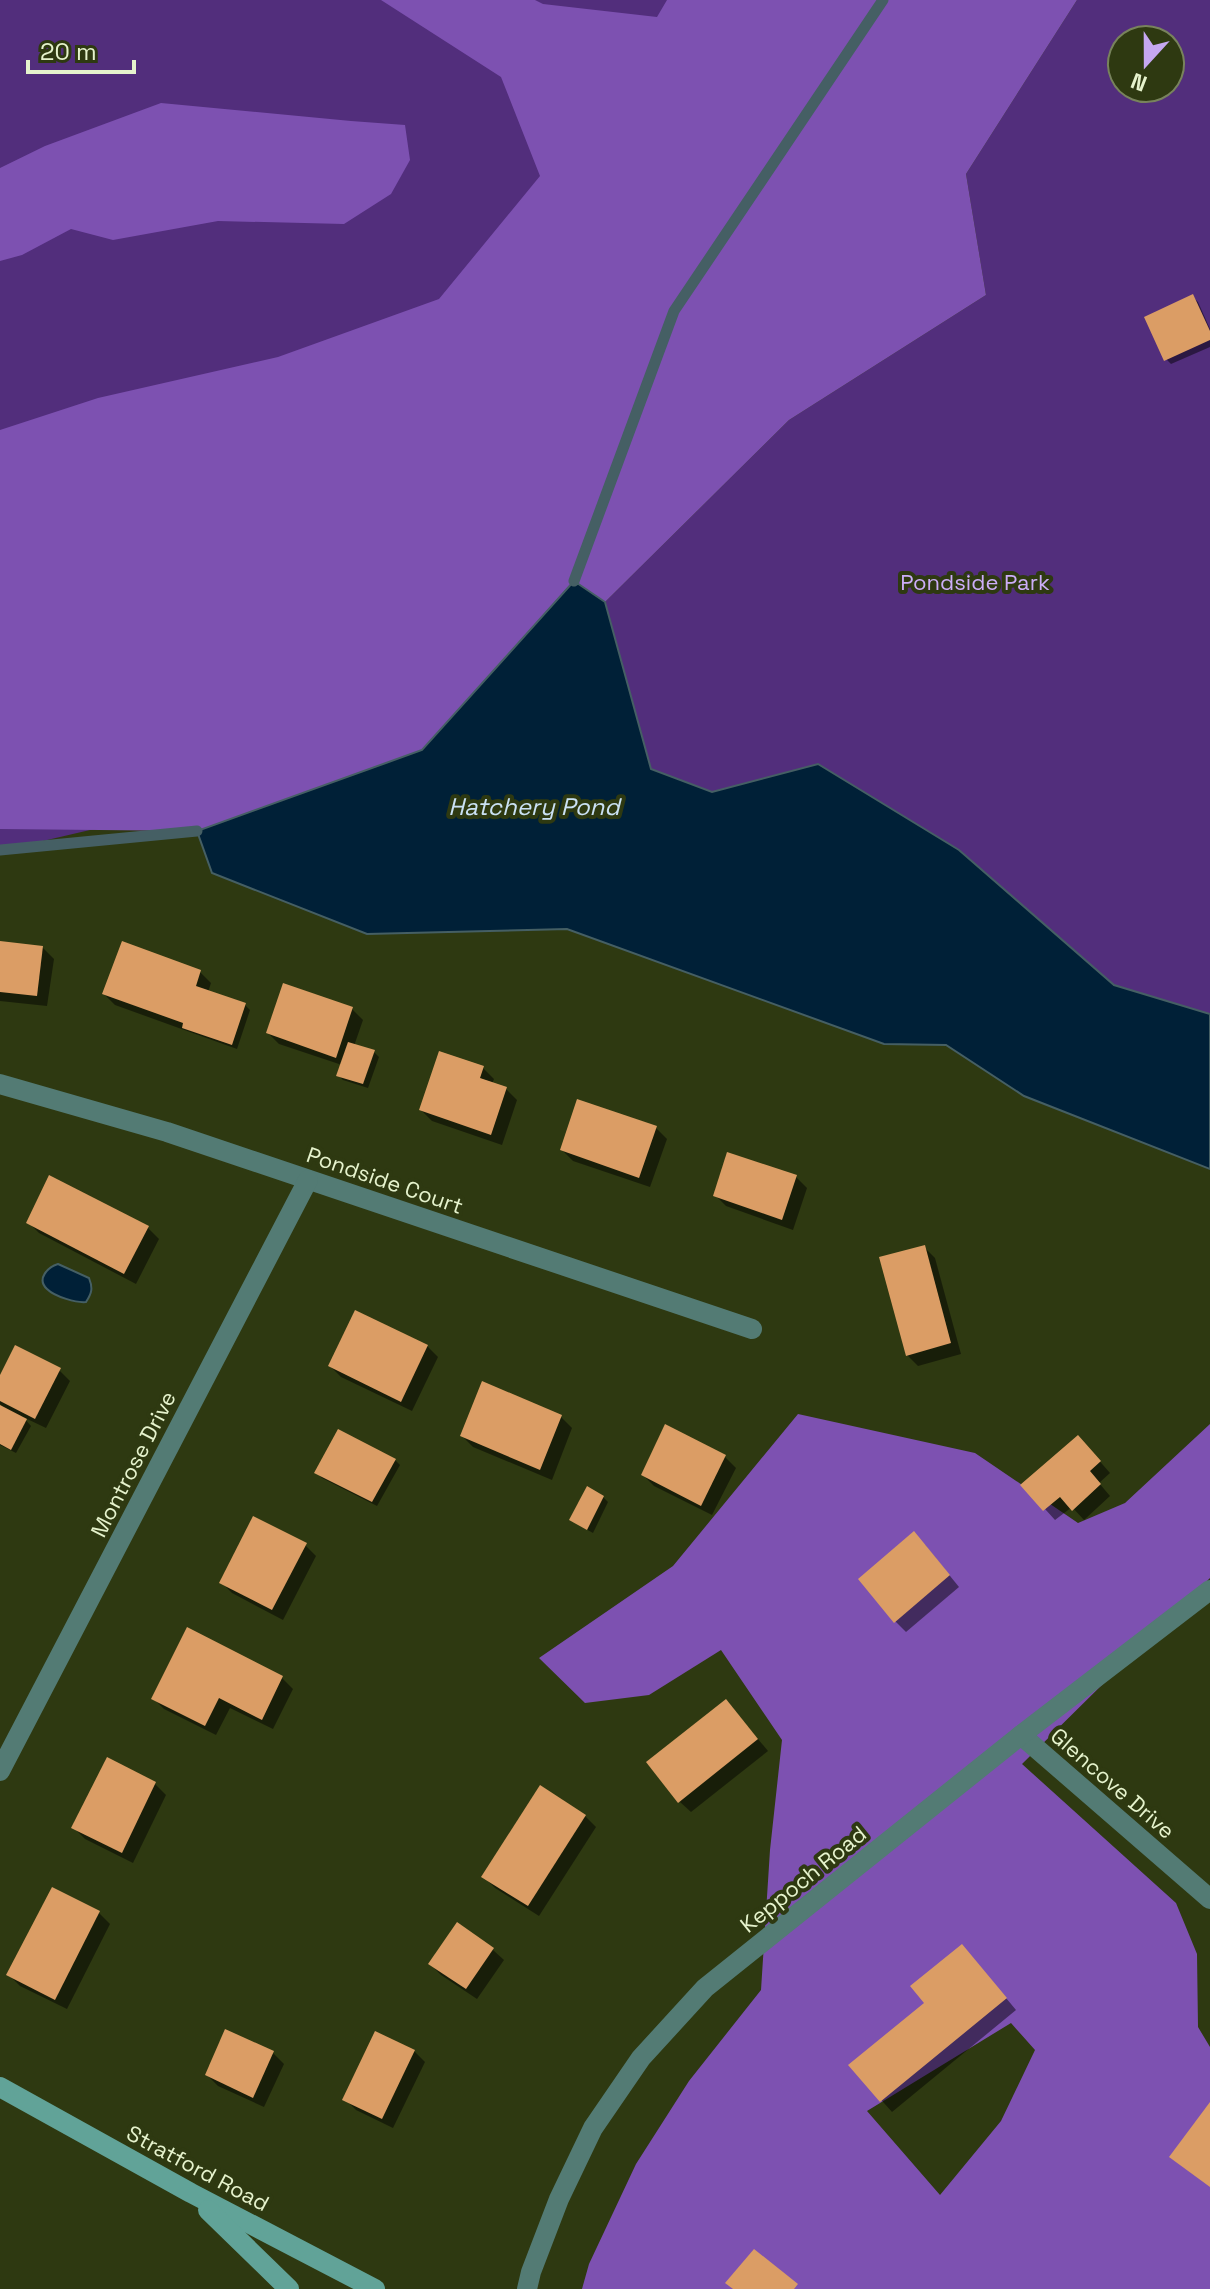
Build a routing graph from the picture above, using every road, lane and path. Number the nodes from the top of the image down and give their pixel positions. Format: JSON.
{"nodes":[{"id":1,"x":0,"y":1084,"type":"edge"},
{"id":2,"x":308,"y":1180,"type":"junction"},
{"id":3,"x":752,"y":1329,"type":"dead end"},
{"id":4,"x":1210,"y":1590,"type":"edge"},
{"id":5,"x":1021,"y":1735,"type":"junction"},
{"id":6,"x":0,"y":1771,"type":"edge"},
{"id":7,"x":1210,"y":1899,"type":"edge"},
{"id":8,"x":0,"y":2087,"type":"edge"},
{"id":9,"x":191,"y":2193,"type":"junction"},
{"id":10,"x":289,"y":2289,"type":"edge"},
{"id":11,"x":375,"y":2289,"type":"edge"},
{"id":12,"x":527,"y":2289,"type":"edge"}],
"edges":[{"from":1,"to":2,"type":"street","name":"Pondside Court"},
{"from":2,"to":3,"type":"street","name":"Pondside Court"},
{"from":2,"to":6,"type":"street","name":"Montrose Drive"},
{"from":4,"to":5,"type":"street","name":"Keppoch Road"},
{"from":5,"to":7,"type":"street","name":"Glencove Drive"},
{"from":5,"to":12,"type":"street","name":"Keppoch Road"},
{"from":8,"to":9,"type":"main road","name":"Stratford Road"},
{"from":9,"to":10,"type":"main road"},
{"from":9,"to":11,"type":"main road","name":"Stratford Road"}]}
